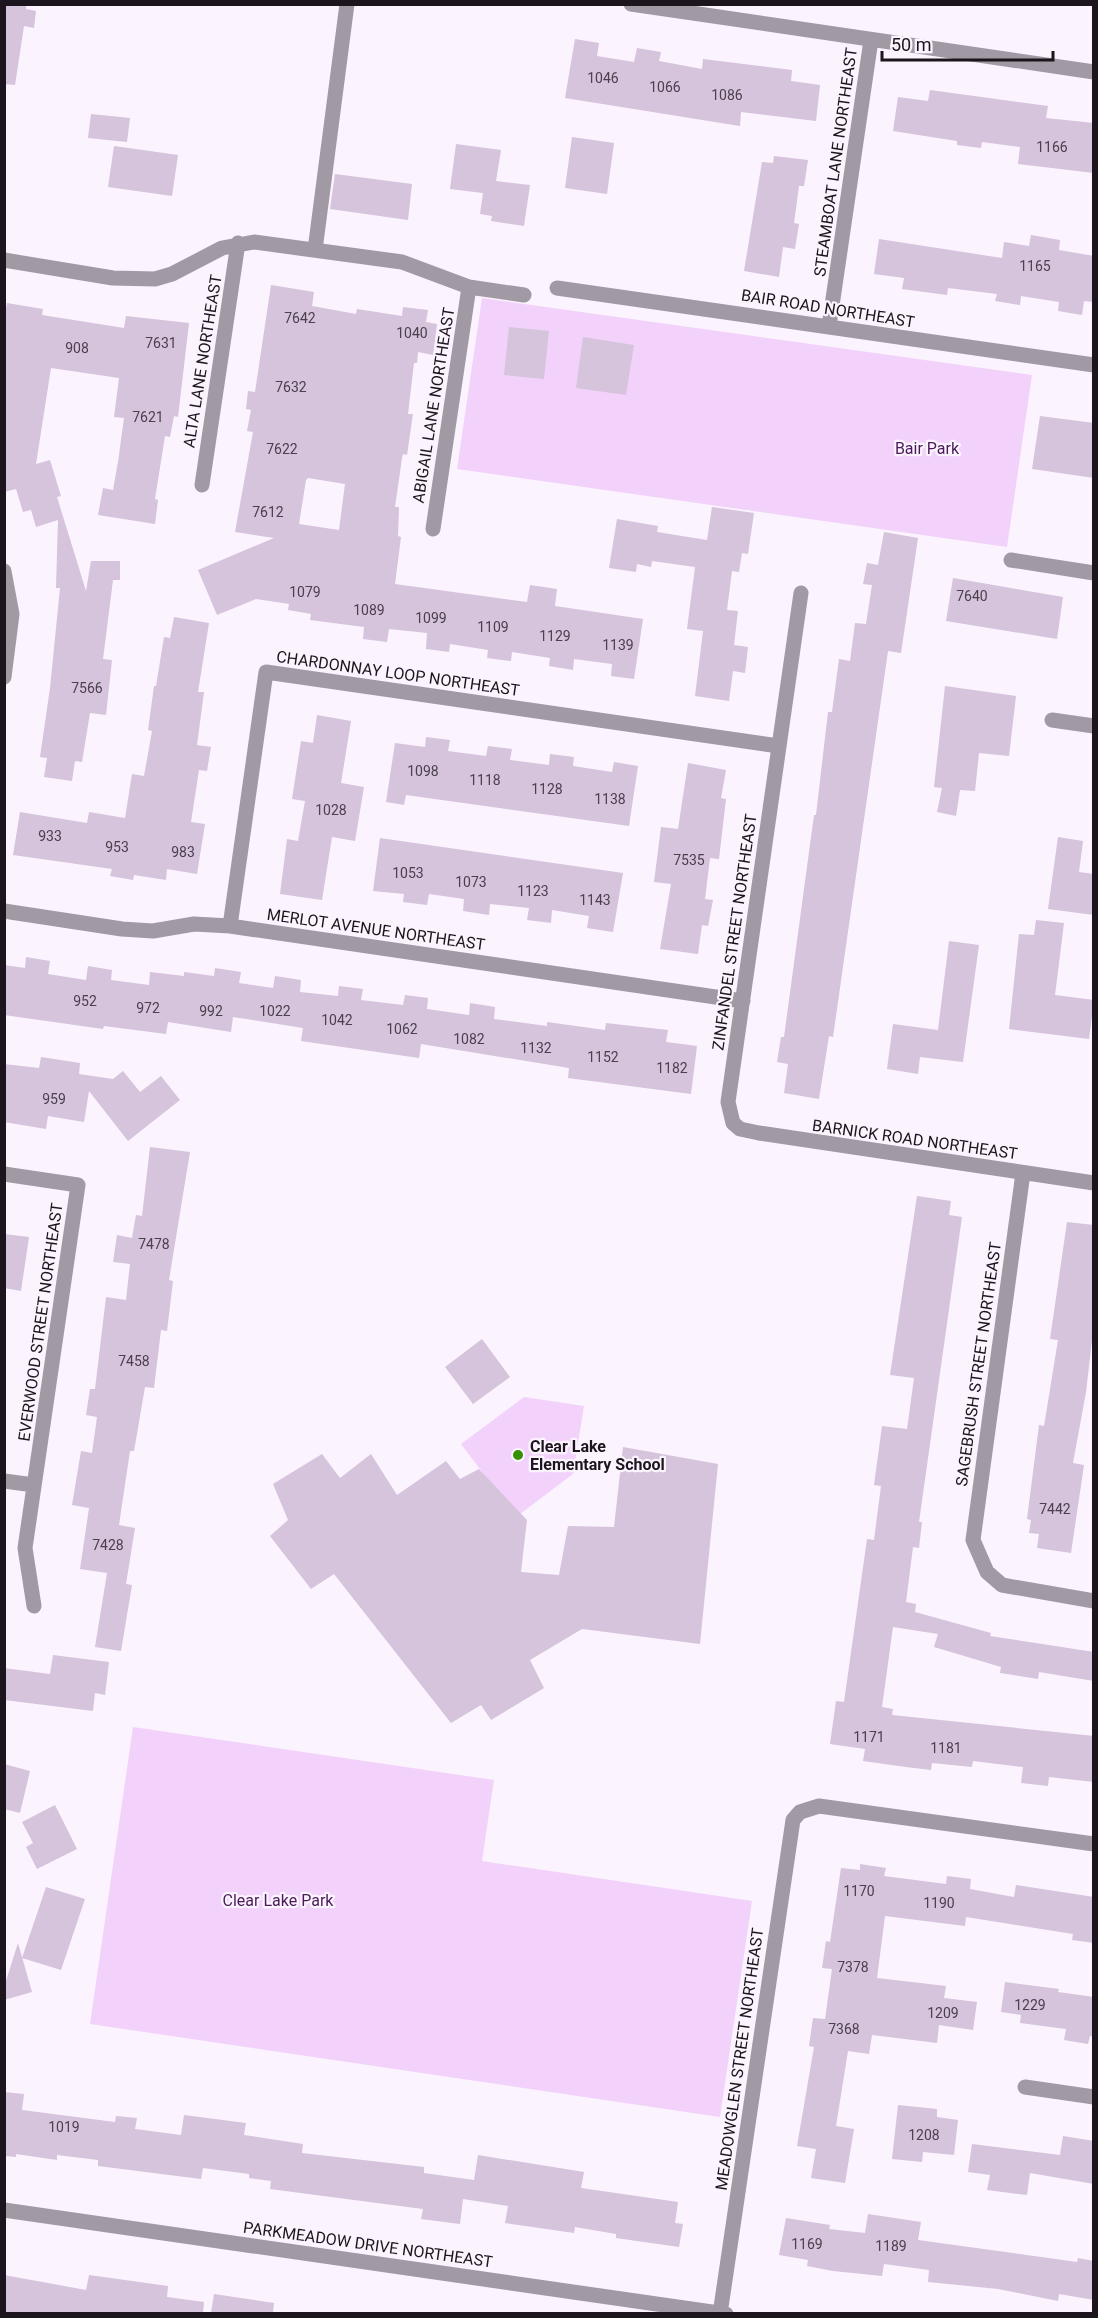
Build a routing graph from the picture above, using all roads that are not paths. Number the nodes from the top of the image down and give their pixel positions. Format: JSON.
{"nodes":[{"id":1,"x":347,"y":4,"type":"edge"},
{"id":2,"x":631,"y":4,"type":"edge"},
{"id":3,"x":871,"y":40,"type":"junction"},
{"id":4,"x":1094,"y":72,"type":"edge"},
{"id":5,"x":238,"y":243,"type":"junction"},
{"id":6,"x":315,"y":250,"type":"junction"},
{"id":7,"x":4,"y":260,"type":"edge"},
{"id":8,"x":469,"y":287,"type":"junction"},
{"id":9,"x":557,"y":288,"type":"dead end"},
{"id":10,"x":524,"y":296,"type":"dead end"},
{"id":11,"x":829,"y":326,"type":"junction"},
{"id":12,"x":1094,"y":365,"type":"edge"},
{"id":13,"x":202,"y":485,"type":"dead end"},
{"id":14,"x":433,"y":529,"type":"dead end"},
{"id":15,"x":1011,"y":560,"type":"dead end"},
{"id":16,"x":4,"y":571,"type":"edge"},
{"id":17,"x":1094,"y":573,"type":"edge"},
{"id":18,"x":801,"y":593,"type":"dead end"},
{"id":19,"x":4,"y":677,"type":"edge"},
{"id":20,"x":1052,"y":720,"type":"dead end"},
{"id":21,"x":1094,"y":726,"type":"edge"},
{"id":22,"x":779,"y":746,"type":"junction"},
{"id":23,"x":4,"y":911,"type":"edge"},
{"id":24,"x":230,"y":926,"type":"junction"},
{"id":25,"x":743,"y":1001,"type":"junction"},
{"id":26,"x":733,"y":1123,"type":"joint"},
{"id":27,"x":1023,"y":1173,"type":"junction"},
{"id":28,"x":4,"y":1174,"type":"edge"},
{"id":29,"x":1094,"y":1183,"type":"edge"},
{"id":30,"x":4,"y":1481,"type":"edge"},
{"id":31,"x":34,"y":1485,"type":"junction"},
{"id":32,"x":1094,"y":1600,"type":"edge"},
{"id":33,"x":34,"y":1606,"type":"dead end"},
{"id":34,"x":1094,"y":1844,"type":"edge"},
{"id":35,"x":1025,"y":2087,"type":"dead end"},
{"id":36,"x":1094,"y":2097,"type":"edge"},
{"id":37,"x":4,"y":2210,"type":"edge"},
{"id":38,"x":722,"y":2313,"type":"edge"}],
"edges":[{"from":1,"to":6,"type":"street"},
{"from":2,"to":3,"type":"street"},
{"from":3,"to":4,"type":"street"},
{"from":3,"to":11,"type":"street","name":"STEAMBOAT LANE NORTHEAST"},
{"from":5,"to":6,"type":"street"},
{"from":5,"to":7,"type":"street"},
{"from":5,"to":13,"type":"street","name":"ALTA LANE NORTHEAST"},
{"from":6,"to":8,"type":"street"},
{"from":8,"to":10,"type":"street"},
{"from":8,"to":14,"type":"street","name":"ABIGAIL LANE NORTHEAST"},
{"from":9,"to":11,"type":"street","name":"BAIR ROAD NORTHEAST"},
{"from":11,"to":12,"type":"street","name":"BAIR ROAD NORTHEAST"},
{"from":15,"to":17,"type":"street"},
{"from":16,"to":19,"type":"street"},
{"from":18,"to":22,"type":"street","name":"ZINFANDEL STREET NORTHEAST"},
{"from":20,"to":21,"type":"street"},
{"from":22,"to":24,"type":"street","name":"CHARDONNAY LOOP NORTHEAST"},
{"from":22,"to":25,"type":"street","name":"ZINFANDEL STREET NORTHEAST"},
{"from":23,"to":24,"type":"street","name":"MERLOT AVENUE NORTHEAST"},
{"from":24,"to":25,"type":"street","name":"MERLOT AVENUE NORTHEAST"},
{"from":25,"to":26,"type":"street","name":"ZINFANDEL STREET NORTHEAST"},
{"from":26,"to":27,"type":"street","name":"BARNICK ROAD NORTHEAST"},
{"from":27,"to":29,"type":"street","name":"BARNICK ROAD NORTHEAST"},
{"from":27,"to":32,"type":"street","name":"SAGEBRUSH STREET NORTHEAST"},
{"from":28,"to":31,"type":"street","name":"EVERWOOD STREET NORTHEAST"},
{"from":30,"to":31,"type":"street"},
{"from":31,"to":33,"type":"street","name":"EVERWOOD STREET NORTHEAST"},
{"from":34,"to":38,"type":"street","name":"MEADOWGLEN STREET NORTHEAST"},
{"from":35,"to":36,"type":"street"},
{"from":37,"to":38,"type":"street","name":"PARKMEADOW DRIVE NORTHEAST"}]}
